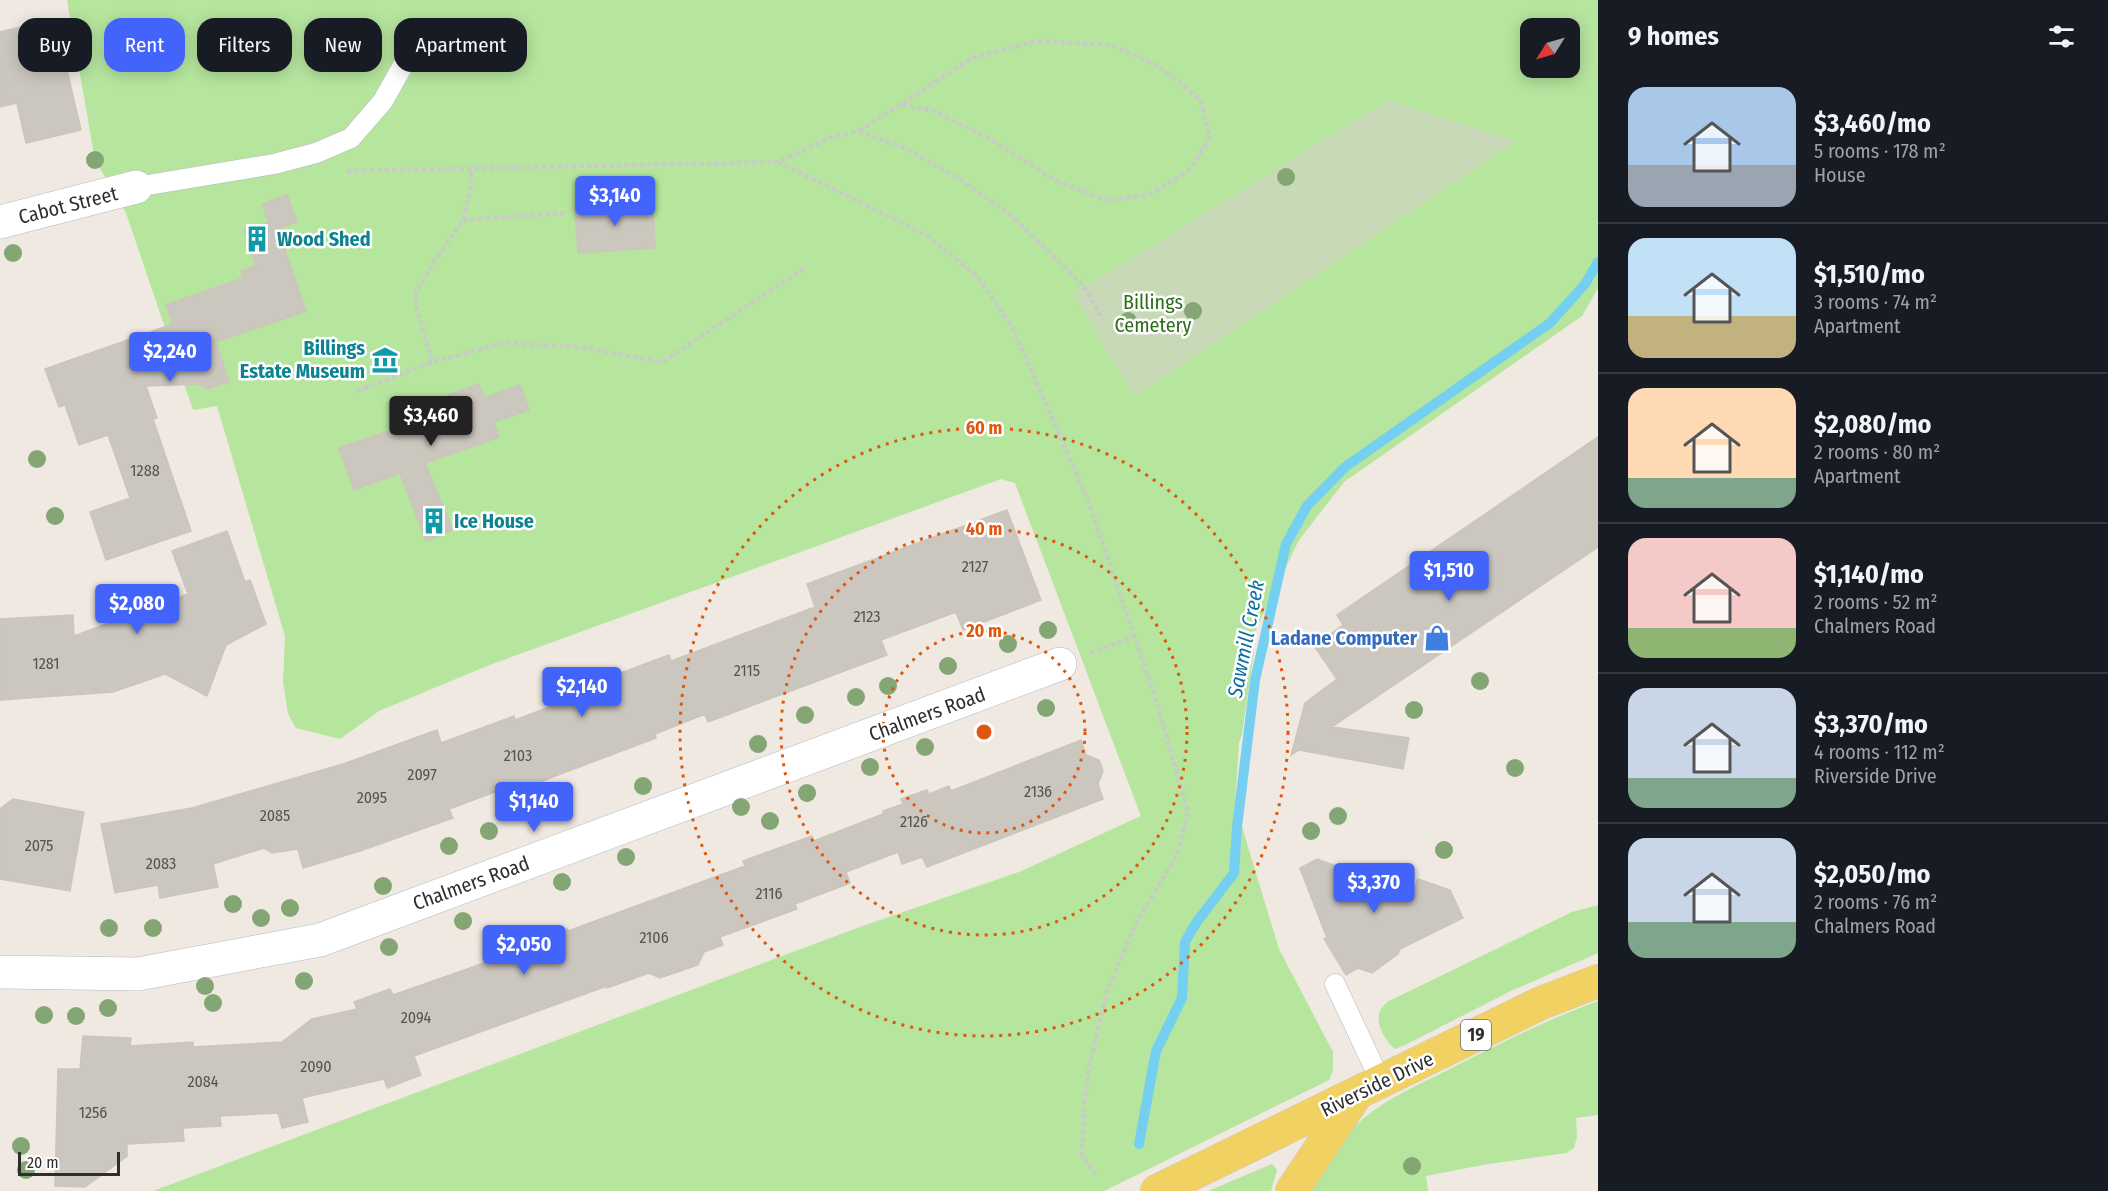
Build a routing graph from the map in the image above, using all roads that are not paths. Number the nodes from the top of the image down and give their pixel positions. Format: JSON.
{"nodes":[{"id":1,"x":399,"y":72,"type":"edge"},
{"id":2,"x":136,"y":188,"type":"joint"},
{"id":3,"x":0,"y":222,"type":"edge"},
{"id":4,"x":1060,"y":664,"type":"road end"},
{"id":5,"x":0,"y":972,"type":"edge"},
{"id":6,"x":1598,"y":981,"type":"edge"},
{"id":7,"x":1335,"y":984,"type":"dead end"},
{"id":8,"x":1369,"y":1088,"type":"junction"},
{"id":9,"x":1157,"y":1191,"type":"edge"},
{"id":10,"x":1292,"y":1191,"type":"edge"}],
"edges":[{"from":1,"to":2,"type":"lane"},
{"from":2,"to":3,"type":"street","name":"Cabot Street"},
{"from":4,"to":5,"type":"street","name":"Chalmers Road"},
{"from":6,"to":8,"type":"main road","name":"Riverside Drive","number":"19"},
{"from":7,"to":8,"type":"lane"},
{"from":8,"to":9,"type":"main road","name":"Riverside Drive","number":"19"},
{"from":8,"to":10,"type":"main road"}]}
